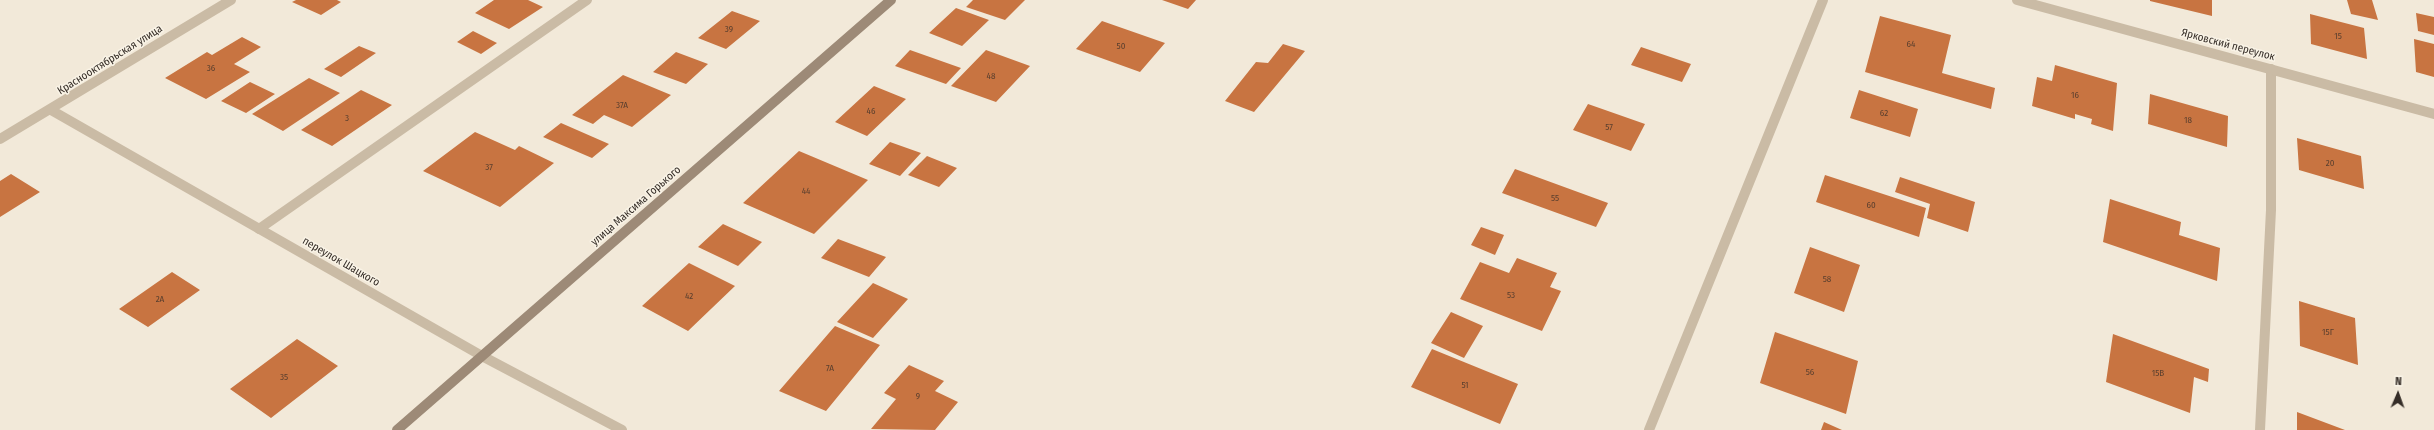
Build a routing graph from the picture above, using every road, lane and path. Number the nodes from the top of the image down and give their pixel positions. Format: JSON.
{"nodes":[{"id":1,"x":231,"y":0,"type":"edge"},
{"id":2,"x":587,"y":0,"type":"edge"},
{"id":3,"x":891,"y":0,"type":"edge"},
{"id":4,"x":1822,"y":0,"type":"edge"},
{"id":5,"x":2017,"y":0,"type":"edge"},
{"id":6,"x":2270,"y":69,"type":"junction"},
{"id":7,"x":51,"y":110,"type":"junction"},
{"id":8,"x":2434,"y":114,"type":"edge"},
{"id":9,"x":0,"y":139,"type":"edge"},
{"id":10,"x":259,"y":229,"type":"junction"},
{"id":11,"x":482,"y":356,"type":"junction"},
{"id":12,"x":397,"y":430,"type":"edge"},
{"id":13,"x":622,"y":430,"type":"edge"},
{"id":14,"x":1649,"y":430,"type":"edge"},
{"id":15,"x":2260,"y":430,"type":"edge"}],
"edges":[{"from":1,"to":7,"type":"street","name":"Краснооктябрьская улица"},
{"from":2,"to":10,"type":"street"},
{"from":3,"to":11,"type":"main road","name":"улица Максима Горького"},
{"from":4,"to":14,"type":"street"},
{"from":5,"to":6,"type":"street","name":"Ярковский переулок"},
{"from":6,"to":8,"type":"street","name":"Ярковский переулок"},
{"from":6,"to":15,"type":"street"},
{"from":7,"to":9,"type":"street","name":"Краснооктябрьская улица"},
{"from":7,"to":10,"type":"street","name":"переулок Шацкого"},
{"from":10,"to":11,"type":"street","name":"переулок Шацкого"},
{"from":11,"to":12,"type":"main road","name":"улица Максима Горького"},
{"from":11,"to":13,"type":"street","name":"переулок Шацкого"}]}
